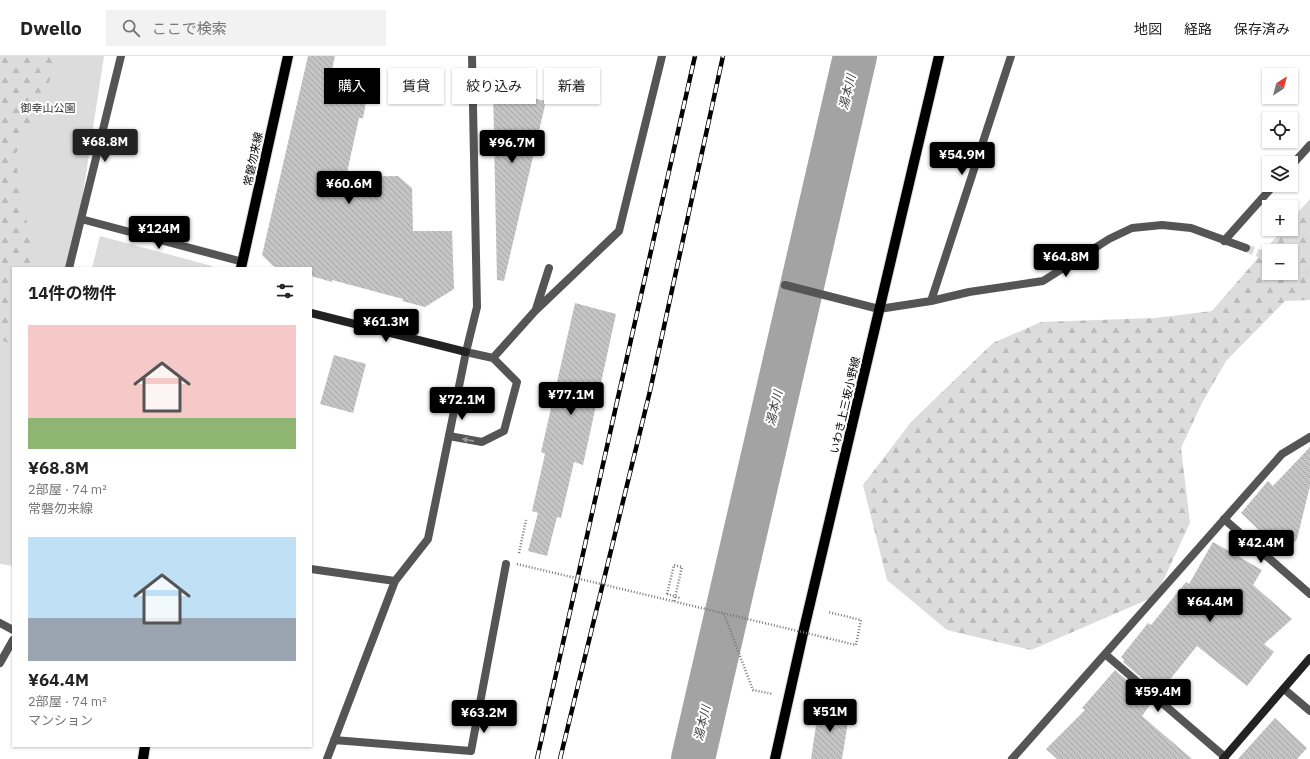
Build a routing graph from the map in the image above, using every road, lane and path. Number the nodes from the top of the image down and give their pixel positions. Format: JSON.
{"nodes":[{"id":1,"x":121,"y":56,"type":"edge"},
{"id":2,"x":288,"y":56,"type":"edge"},
{"id":3,"x":472,"y":56,"type":"edge"},
{"id":4,"x":662,"y":56,"type":"edge"},
{"id":5,"x":939,"y":56,"type":"edge"},
{"id":6,"x":1012,"y":56,"type":"edge"},
{"id":7,"x":1310,"y":145,"type":"edge"},
{"id":8,"x":1298,"y":158,"type":"edge"},
{"id":9,"x":1268,"y":192,"type":"edge"},
{"id":10,"x":81,"y":219,"type":"junction"},
{"id":11,"x":1224,"y":241,"type":"junction"},
{"id":12,"x":1246,"y":248,"type":"tunnel mouth"},
{"id":13,"x":242,"y":265,"type":"edge"},
{"id":14,"x":69,"y":267,"type":"edge"},
{"id":15,"x":549,"y":268,"type":"dead end"},
{"id":16,"x":785,"y":285,"type":"dead end"},
{"id":17,"x":931,"y":301,"type":"junction"},
{"id":18,"x":879,"y":309,"type":"junction"},
{"id":19,"x":536,"y":310,"type":"junction"},
{"id":20,"x":312,"y":313,"type":"edge"},
{"id":21,"x":466,"y":352,"type":"junction"},
{"id":22,"x":493,"y":358,"type":"junction"},
{"id":23,"x":449,"y":436,"type":"junction"},
{"id":24,"x":1310,"y":437,"type":"edge"},
{"id":25,"x":1224,"y":519,"type":"junction"},
{"id":26,"x":526,"y":520,"type":"dead end"},
{"id":27,"x":518,"y":556,"type":"dead end"},
{"id":28,"x":506,"y":564,"type":"dead end"},
{"id":29,"x":517,"y":564,"type":"dead end"},
{"id":30,"x":312,"y":569,"type":"edge"},
{"id":31,"x":395,"y":581,"type":"junction"},
{"id":32,"x":1310,"y":594,"type":"edge"},
{"id":33,"x":680,"y":598,"type":"dead end"},
{"id":34,"x":674,"y":602,"type":"junction"},
{"id":35,"x":828,"y":612,"type":"dead end"},
{"id":36,"x":724,"y":614,"type":"junction"},
{"id":37,"x":0,"y":623,"type":"edge"},
{"id":38,"x":12,"y":629,"type":"edge"},
{"id":39,"x":12,"y":642,"type":"edge"},
{"id":40,"x":1105,"y":654,"type":"junction"},
{"id":41,"x":1310,"y":658,"type":"edge"},
{"id":42,"x":0,"y":663,"type":"edge"},
{"id":43,"x":1284,"y":688,"type":"junction"},
{"id":44,"x":766,"y":692,"type":"dead end"},
{"id":45,"x":1310,"y":711,"type":"edge"},
{"id":46,"x":334,"y":740,"type":"junction"},
{"id":47,"x":145,"y":747,"type":"edge"},
{"id":48,"x":1224,"y":758,"type":"edge"},
{"id":49,"x":143,"y":759,"type":"edge"},
{"id":50,"x":327,"y":759,"type":"edge"},
{"id":51,"x":775,"y":759,"type":"edge"},
{"id":52,"x":1012,"y":759,"type":"edge"}],
"edges":[{"from":1,"to":10,"type":"street"},
{"from":2,"to":13,"type":"main road","name":"常磐勿来線"},
{"from":3,"to":21,"type":"street"},
{"from":4,"to":19,"type":"street"},
{"from":5,"to":18,"type":"main road","name":"いわき上三坂小野線"},
{"from":6,"to":17,"type":"street"},
{"from":7,"to":8,"type":"street"},
{"from":9,"to":11,"type":"street"},
{"from":10,"to":13,"type":"street"},
{"from":10,"to":14,"type":"street"},
{"from":11,"to":12,"type":"street"},
{"from":11,"to":17,"type":"street"},
{"from":15,"to":19,"type":"street"},
{"from":16,"to":18,"type":"street"},
{"from":17,"to":18,"type":"street"},
{"from":18,"to":51,"type":"main road","name":"いわき上三坂小野線"},
{"from":19,"to":22,"type":"street"},
{"from":20,"to":21,"type":"main road"},
{"from":21,"to":22,"type":"street"},
{"from":21,"to":23,"type":"street"},
{"from":22,"to":23,"type":"street","one_way":true},
{"from":23,"to":31,"type":"street"},
{"from":24,"to":25,"type":"street"},
{"from":25,"to":32,"type":"street"},
{"from":25,"to":40,"type":"street"},
{"from":26,"to":27,"type":"path"},
{"from":28,"to":46,"type":"street"},
{"from":29,"to":34,"type":"path","bridge":true},
{"from":30,"to":31,"type":"street"},
{"from":31,"to":46,"type":"street"},
{"from":33,"to":34,"type":"path","bridge":true},
{"from":34,"to":36,"type":"path","bridge":true},
{"from":35,"to":36,"type":"path","bridge":true},
{"from":36,"to":44,"type":"path"},
{"from":37,"to":38,"type":"street"},
{"from":39,"to":42,"type":"street"},
{"from":40,"to":48,"type":"street"},
{"from":40,"to":52,"type":"street"},
{"from":41,"to":43,"type":"main road"},
{"from":43,"to":45,"type":"street"},
{"from":43,"to":48,"type":"main road"},
{"from":46,"to":50,"type":"street"},
{"from":47,"to":49,"type":"main road"}]}
